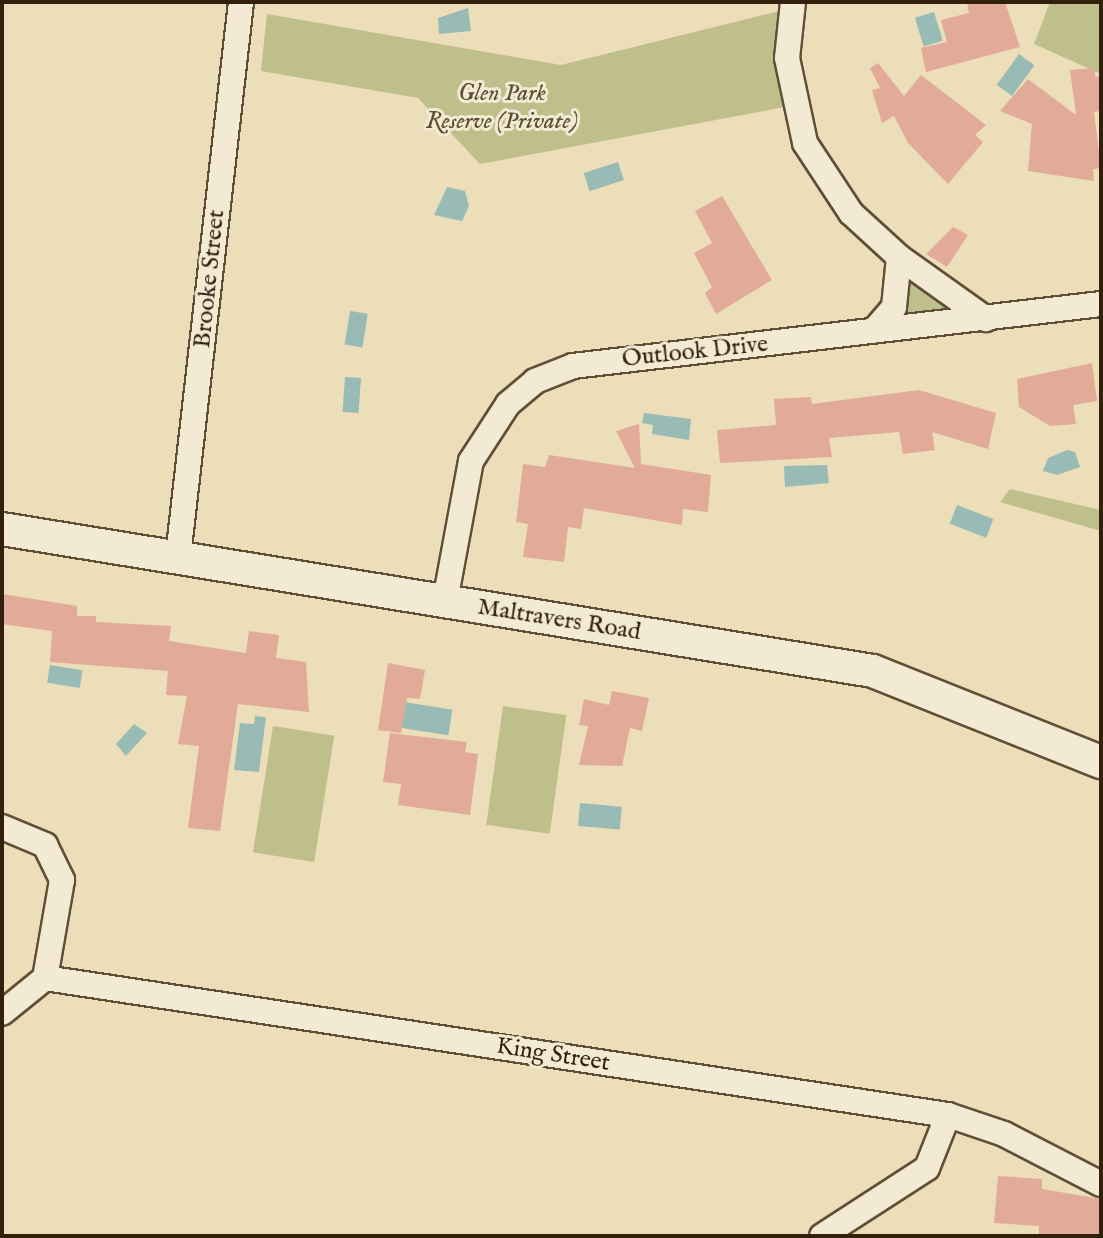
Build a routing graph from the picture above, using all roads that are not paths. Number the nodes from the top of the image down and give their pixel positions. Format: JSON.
{"nodes":[{"id":1,"x":241,"y":2,"type":"edge"},
{"id":2,"x":793,"y":2,"type":"edge"},
{"id":3,"x":899,"y":257,"type":"junction"},
{"id":4,"x":1101,"y":303,"type":"edge"},
{"id":5,"x":986,"y":319,"type":"junction"},
{"id":6,"x":875,"y":329,"type":"junction"},
{"id":7,"x":2,"y":528,"type":"edge"},
{"id":8,"x":178,"y":557,"type":"junction"},
{"id":9,"x":445,"y":601,"type":"junction"},
{"id":10,"x":1101,"y":762,"type":"edge"},
{"id":11,"x":2,"y":827,"type":"edge"},
{"id":12,"x":46,"y":978,"type":"junction"},
{"id":13,"x":2,"y":1013,"type":"edge"},
{"id":14,"x":948,"y":1115,"type":"junction"},
{"id":15,"x":1101,"y":1184,"type":"edge"},
{"id":16,"x":822,"y":1236,"type":"edge"}],
"edges":[{"from":1,"to":8,"type":"street","name":"Brooke Street"},
{"from":2,"to":3,"type":"street"},
{"from":3,"to":5,"type":"street"},
{"from":3,"to":6,"type":"street"},
{"from":4,"to":5,"type":"street","name":"Outlook Drive"},
{"from":5,"to":6,"type":"street","name":"Outlook Drive"},
{"from":6,"to":9,"type":"street","name":"Outlook Drive"},
{"from":7,"to":8,"type":"street","name":"Maltravers Road"},
{"from":8,"to":9,"type":"street","name":"Maltravers Road"},
{"from":9,"to":10,"type":"street","name":"Maltravers Road"},
{"from":11,"to":12,"type":"street"},
{"from":12,"to":13,"type":"street"},
{"from":12,"to":14,"type":"street","name":"King Street"},
{"from":14,"to":15,"type":"street","name":"King Street"},
{"from":14,"to":16,"type":"street"}]}
